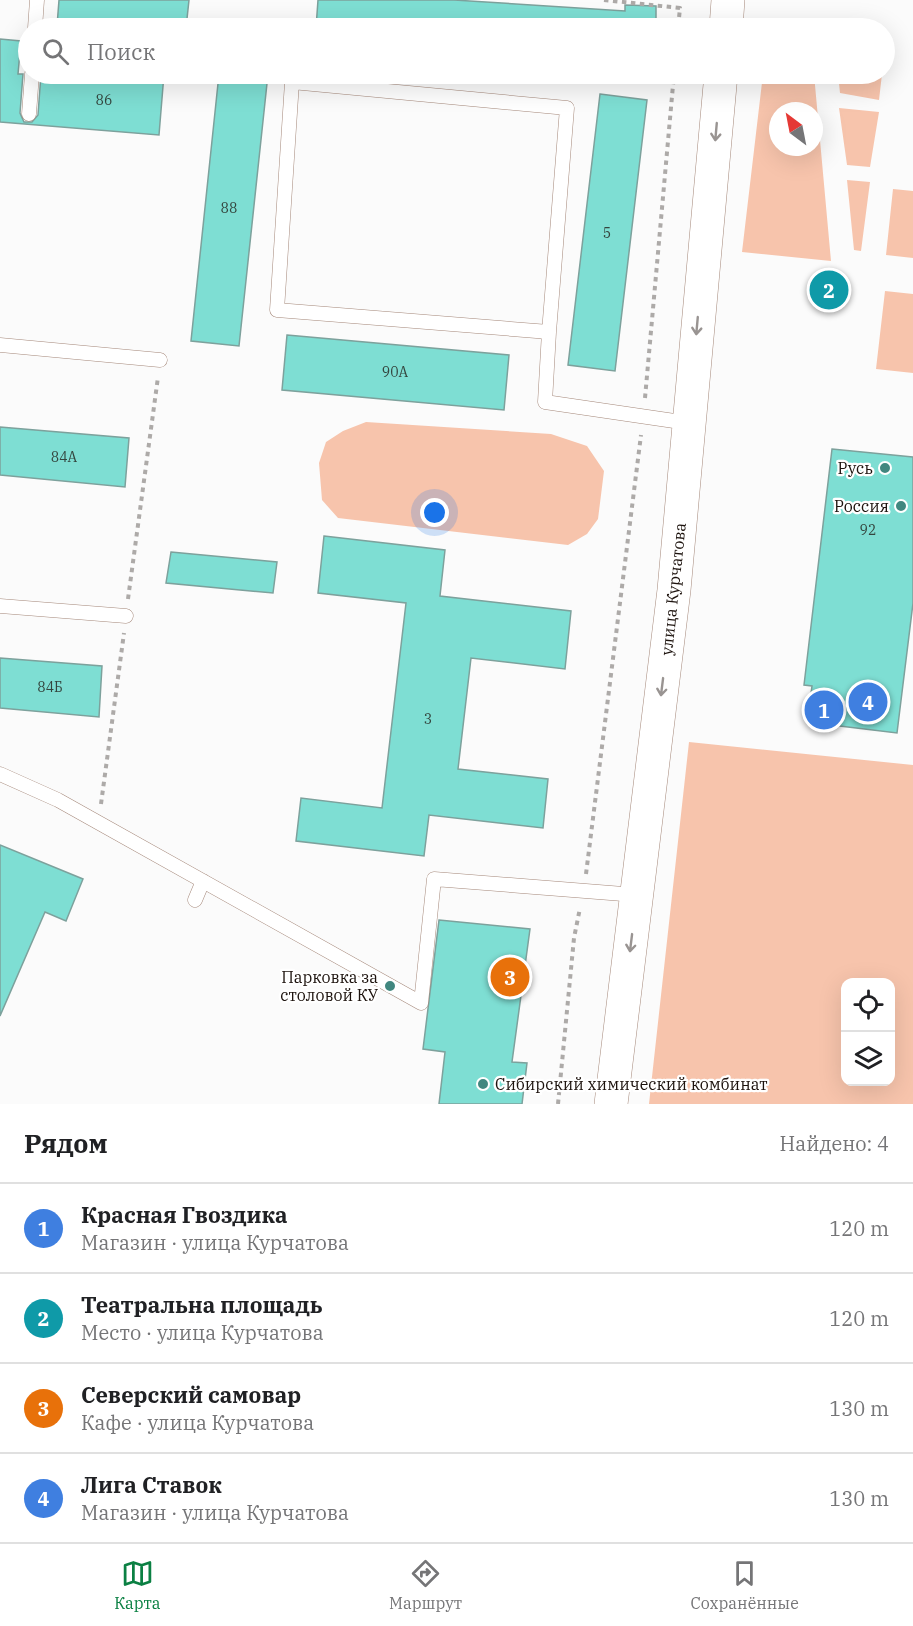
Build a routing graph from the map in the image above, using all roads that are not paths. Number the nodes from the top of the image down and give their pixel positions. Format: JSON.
{"nodes":[{"id":1,"x":37,"y":0,"type":"edge"},
{"id":2,"x":729,"y":0,"type":"edge"},
{"id":3,"x":36,"y":18,"type":"edge"},
{"id":4,"x":727,"y":18,"type":"edge"},
{"id":5,"x":31,"y":84,"type":"edge"},
{"id":6,"x":292,"y":84,"type":"edge"},
{"id":7,"x":313,"y":84,"type":"edge"},
{"id":8,"x":720,"y":84,"type":"edge"},
{"id":9,"x":29,"y":114,"type":"dead end"},
{"id":10,"x":549,"y":332,"type":"junction"},
{"id":11,"x":0,"y":345,"type":"edge"},
{"id":12,"x":160,"y":360,"type":"road end"},
{"id":13,"x":688,"y":423,"type":"junction"},
{"id":14,"x":0,"y":606,"type":"edge"},
{"id":15,"x":126,"y":616,"type":"road end"},
{"id":16,"x":0,"y":774,"type":"edge"},
{"id":17,"x":203,"y":881,"type":"junction"},
{"id":18,"x":636,"y":895,"type":"junction"},
{"id":19,"x":195,"y":900,"type":"dead end"},
{"id":20,"x":612,"y":1104,"type":"edge"}],
"edges":[{"from":1,"to":3,"type":"lane"},
{"from":2,"to":4,"type":"street"},
{"from":5,"to":9,"type":"lane"},
{"from":6,"to":10,"type":"lane"},
{"from":7,"to":10,"type":"lane"},
{"from":8,"to":13,"type":"street","name":"улица Курчатова","one_way":true},
{"from":10,"to":13,"type":"lane"},
{"from":11,"to":12,"type":"lane"},
{"from":13,"to":18,"type":"street","name":"улица Курчатова","one_way":true},
{"from":14,"to":15,"type":"lane"},
{"from":16,"to":17,"type":"lane"},
{"from":17,"to":18,"type":"lane"},
{"from":17,"to":19,"type":"lane"},
{"from":18,"to":20,"type":"street","name":"улица Курчатова","one_way":true}]}
